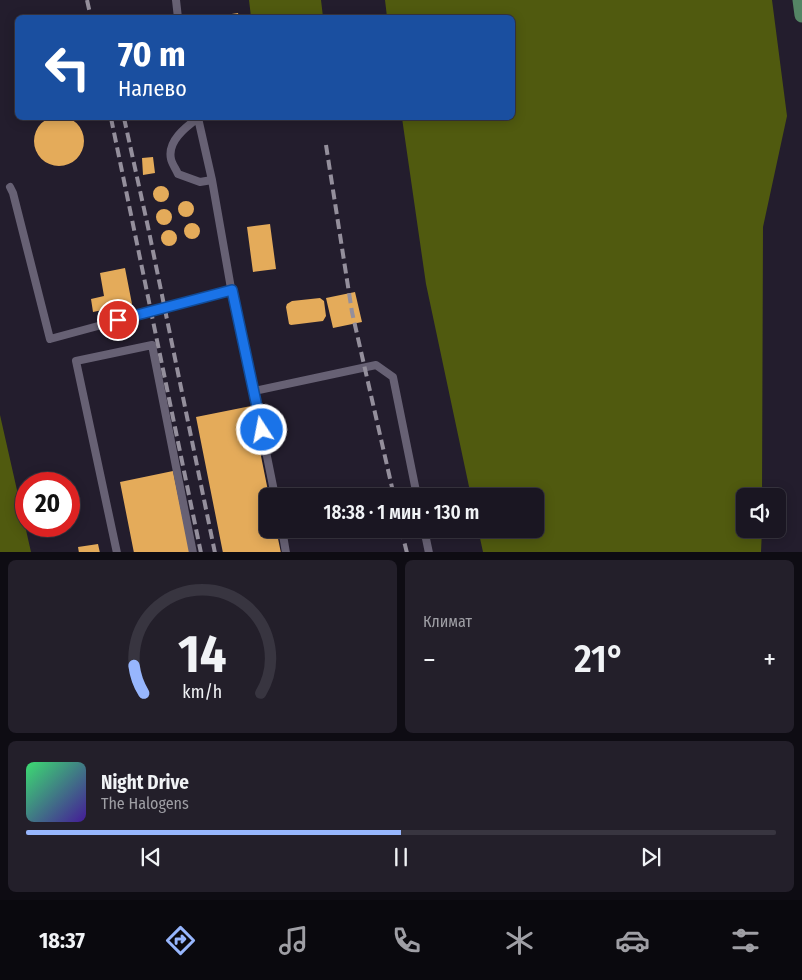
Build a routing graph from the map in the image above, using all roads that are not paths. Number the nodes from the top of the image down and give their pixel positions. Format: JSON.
{"nodes":[{"id":1,"x":176,"y":0,"type":"edge"},
{"id":2,"x":800,"y":0,"type":"edge"},
{"id":3,"x":178,"y":15,"type":"edge"},
{"id":4,"x":802,"y":15,"type":"edge"},
{"id":5,"x":195,"y":120,"type":"edge"},
{"id":6,"x":198,"y":120,"type":"edge"},
{"id":7,"x":212,"y":180,"type":"junction"},
{"id":8,"x":10,"y":187,"type":"dead end"},
{"id":9,"x":232,"y":290,"type":"junction"},
{"id":10,"x":254,"y":391,"type":"junction"},
{"id":11,"x":273,"y":488,"type":"edge"},
{"id":12,"x":415,"y":488,"type":"edge"},
{"id":13,"x":284,"y":538,"type":"edge"},
{"id":14,"x":426,"y":538,"type":"edge"},
{"id":15,"x":117,"y":552,"type":"edge"},
{"id":16,"x":193,"y":552,"type":"edge"},
{"id":17,"x":286,"y":552,"type":"edge"},
{"id":18,"x":429,"y":552,"type":"edge"}],
"edges":[{"from":1,"to":3,"type":"lane"},
{"from":2,"to":4,"type":"main road"},
{"from":5,"to":7,"type":"lane"},
{"from":6,"to":7,"type":"lane"},
{"from":7,"to":9,"type":"lane"},
{"from":8,"to":9,"type":"lane"},
{"from":9,"to":10,"type":"lane"},
{"from":10,"to":11,"type":"lane"},
{"from":10,"to":12,"type":"lane"},
{"from":13,"to":17,"type":"lane"},
{"from":14,"to":18,"type":"lane"},
{"from":15,"to":16,"type":"lane"}]}
